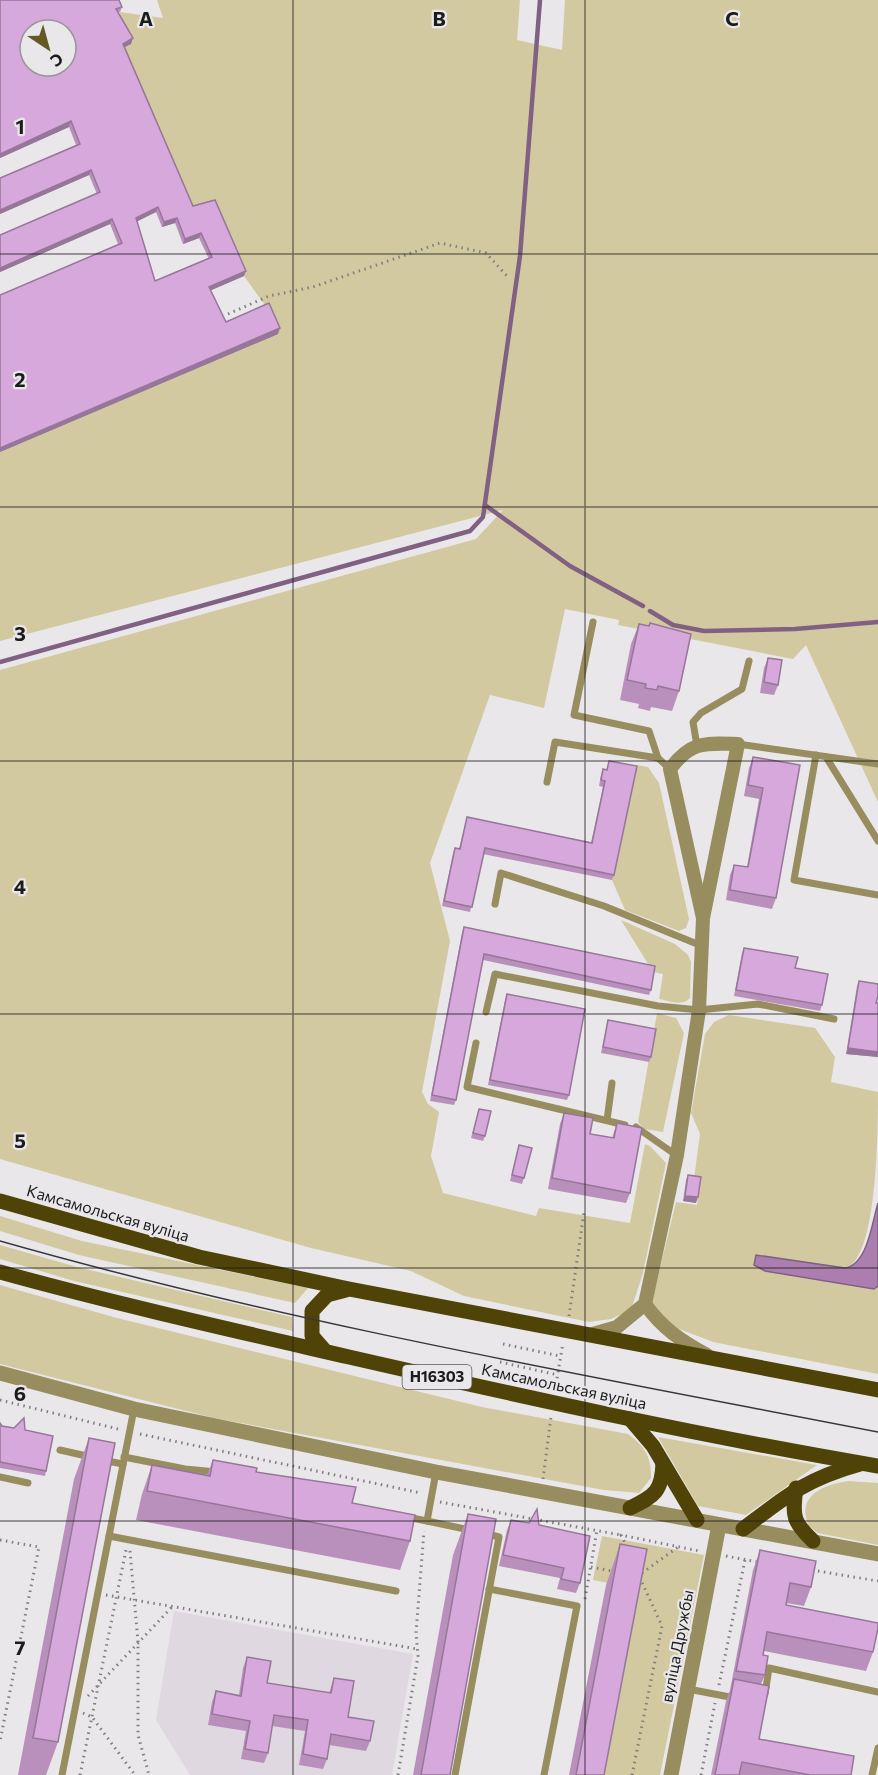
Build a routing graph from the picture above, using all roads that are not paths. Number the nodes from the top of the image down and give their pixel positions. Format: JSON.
{"nodes":[{"id":1,"x":593,"y":622,"type":"dead end"},
{"id":2,"x":749,"y":661,"type":"dead end"},
{"id":3,"x":738,"y":744,"type":"junction"},
{"id":4,"x":697,"y":746,"type":"junction"},
{"id":5,"x":816,"y":755,"type":"junction"},
{"id":6,"x":826,"y":757,"type":"junction"},
{"id":7,"x":658,"y":758,"type":"junction"},
{"id":8,"x":878,"y":764,"type":"edge"},
{"id":9,"x":670,"y":769,"type":"junction"},
{"id":10,"x":547,"y":782,"type":"dead end"},
{"id":11,"x":878,"y":841,"type":"edge"},
{"id":12,"x":878,"y":895,"type":"edge"},
{"id":13,"x":495,"y":904,"type":"dead end"},
{"id":14,"x":703,"y":918,"type":"junction"},
{"id":15,"x":702,"y":946,"type":"junction"},
{"id":16,"x":699,"y":1010,"type":"junction"},
{"id":17,"x":486,"y":1012,"type":"dead end"},
{"id":18,"x":834,"y":1019,"type":"dead end"},
{"id":19,"x":476,"y":1043,"type":"dead end"},
{"id":20,"x":612,"y":1083,"type":"dead end"},
{"id":21,"x":607,"y":1120,"type":"junction"},
{"id":22,"x":677,"y":1155,"type":"junction"},
{"id":23,"x":0,"y":1201,"type":"edge"},
{"id":24,"x":0,"y":1272,"type":"edge"},
{"id":25,"x":348,"y":1289,"type":"junction"},
{"id":26,"x":645,"y":1304,"type":"junction"},
{"id":27,"x":587,"y":1335,"type":"junction"},
{"id":28,"x":325,"y":1351,"type":"junction"},
{"id":29,"x":711,"y":1357,"type":"junction"},
{"id":30,"x":0,"y":1373,"type":"edge"},
{"id":31,"x":878,"y":1390,"type":"edge"},
{"id":32,"x":134,"y":1409,"type":"junction"},
{"id":33,"x":630,"y":1419,"type":"junction"},
{"id":34,"x":60,"y":1450,"type":"dead end"},
{"id":35,"x":124,"y":1460,"type":"junction"},
{"id":36,"x":663,"y":1463,"type":"junction"},
{"id":37,"x":871,"y":1464,"type":"edge"},
{"id":38,"x":436,"y":1472,"type":"junction"},
{"id":39,"x":227,"y":1474,"type":"edge"},
{"id":40,"x":0,"y":1477,"type":"edge"},
{"id":41,"x":28,"y":1482,"type":"dead end"},
{"id":42,"x":796,"y":1488,"type":"junction"},
{"id":43,"x":630,"y":1508,"type":"junction"},
{"id":44,"x":393,"y":1514,"type":"edge"},
{"id":45,"x":697,"y":1520,"type":"junction"},
{"id":46,"x":427,"y":1521,"type":"junction"},
{"id":47,"x":719,"y":1525,"type":"junction"},
{"id":48,"x":743,"y":1529,"type":"junction"},
{"id":49,"x":109,"y":1536,"type":"junction"},
{"id":50,"x":813,"y":1541,"type":"junction"},
{"id":51,"x":878,"y":1554,"type":"edge"},
{"id":52,"x":489,"y":1589,"type":"junction"},
{"id":53,"x":396,"y":1591,"type":"dead end"},
{"id":54,"x":688,"y":1689,"type":"junction"},
{"id":55,"x":878,"y":1692,"type":"edge"},
{"id":56,"x":740,"y":1698,"type":"edge"},
{"id":57,"x":763,"y":1701,"type":"edge"},
{"id":58,"x":878,"y":1748,"type":"edge"},
{"id":59,"x":62,"y":1775,"type":"edge"},
{"id":60,"x":455,"y":1775,"type":"edge"},
{"id":61,"x":544,"y":1775,"type":"edge"},
{"id":62,"x":671,"y":1775,"type":"edge"},
{"id":63,"x":872,"y":1775,"type":"edge"}],
"edges":[{"from":1,"to":7,"type":"lane"},
{"from":2,"to":4,"type":"lane"},
{"from":3,"to":4,"type":"street"},
{"from":3,"to":5,"type":"lane"},
{"from":3,"to":14,"type":"street"},
{"from":4,"to":9,"type":"street"},
{"from":5,"to":6,"type":"lane"},
{"from":5,"to":12,"type":"lane"},
{"from":6,"to":8,"type":"lane"},
{"from":6,"to":11,"type":"lane"},
{"from":7,"to":9,"type":"lane"},
{"from":7,"to":10,"type":"lane"},
{"from":9,"to":14,"type":"street"},
{"from":13,"to":15,"type":"lane"},
{"from":14,"to":15,"type":"street"},
{"from":15,"to":16,"type":"street"},
{"from":16,"to":17,"type":"lane"},
{"from":16,"to":18,"type":"lane"},
{"from":16,"to":22,"type":"street"},
{"from":19,"to":21,"type":"lane"},
{"from":20,"to":21,"type":"lane"},
{"from":21,"to":22,"type":"lane"},
{"from":22,"to":26,"type":"street"},
{"from":23,"to":25,"type":"main road","name":"Камсамольская вуліца"},
{"from":24,"to":28,"type":"main road","name":"Камсамольская вуліца","number":"Н16303"},
{"from":25,"to":27,"type":"main road","name":"Камсамольская вуліца"},
{"from":25,"to":28,"type":"main road"},
{"from":26,"to":27,"type":"street"},
{"from":26,"to":29,"type":"street"},
{"from":27,"to":29,"type":"main road","name":"Камсамольская вуліца"},
{"from":28,"to":33,"type":"main road","name":"Камсамольская вуліца","number":"Н16303"},
{"from":29,"to":31,"type":"main road","name":"Камсамольская вуліца"},
{"from":30,"to":32,"type":"street"},
{"from":32,"to":35,"type":"lane"},
{"from":32,"to":38,"type":"street"},
{"from":33,"to":36,"type":"main road"},
{"from":33,"to":37,"type":"main road","name":"Камсамольская вуліца","number":"Н16303"},
{"from":34,"to":35,"type":"lane"},
{"from":35,"to":39,"type":"lane"},
{"from":35,"to":49,"type":"lane"},
{"from":36,"to":43,"type":"main road"},
{"from":36,"to":45,"type":"main road"},
{"from":37,"to":42,"type":"main road"},
{"from":38,"to":43,"type":"street"},
{"from":38,"to":46,"type":"lane"},
{"from":40,"to":41,"type":"lane"},
{"from":42,"to":48,"type":"main road"},
{"from":42,"to":50,"type":"main road"},
{"from":43,"to":45,"type":"street"},
{"from":44,"to":46,"type":"lane"},
{"from":45,"to":47,"type":"street"},
{"from":46,"to":52,"type":"lane"},
{"from":47,"to":48,"type":"street"},
{"from":47,"to":54,"type":"street","name":"вуліца Дружбы"},
{"from":48,"to":50,"type":"street"},
{"from":49,"to":53,"type":"lane"},
{"from":49,"to":59,"type":"lane"},
{"from":50,"to":51,"type":"street"},
{"from":52,"to":60,"type":"lane"},
{"from":52,"to":61,"type":"lane"},
{"from":54,"to":56,"type":"lane"},
{"from":54,"to":62,"type":"street","name":"вуліца Дружбы"},
{"from":55,"to":57,"type":"lane"},
{"from":58,"to":63,"type":"lane"}]}
